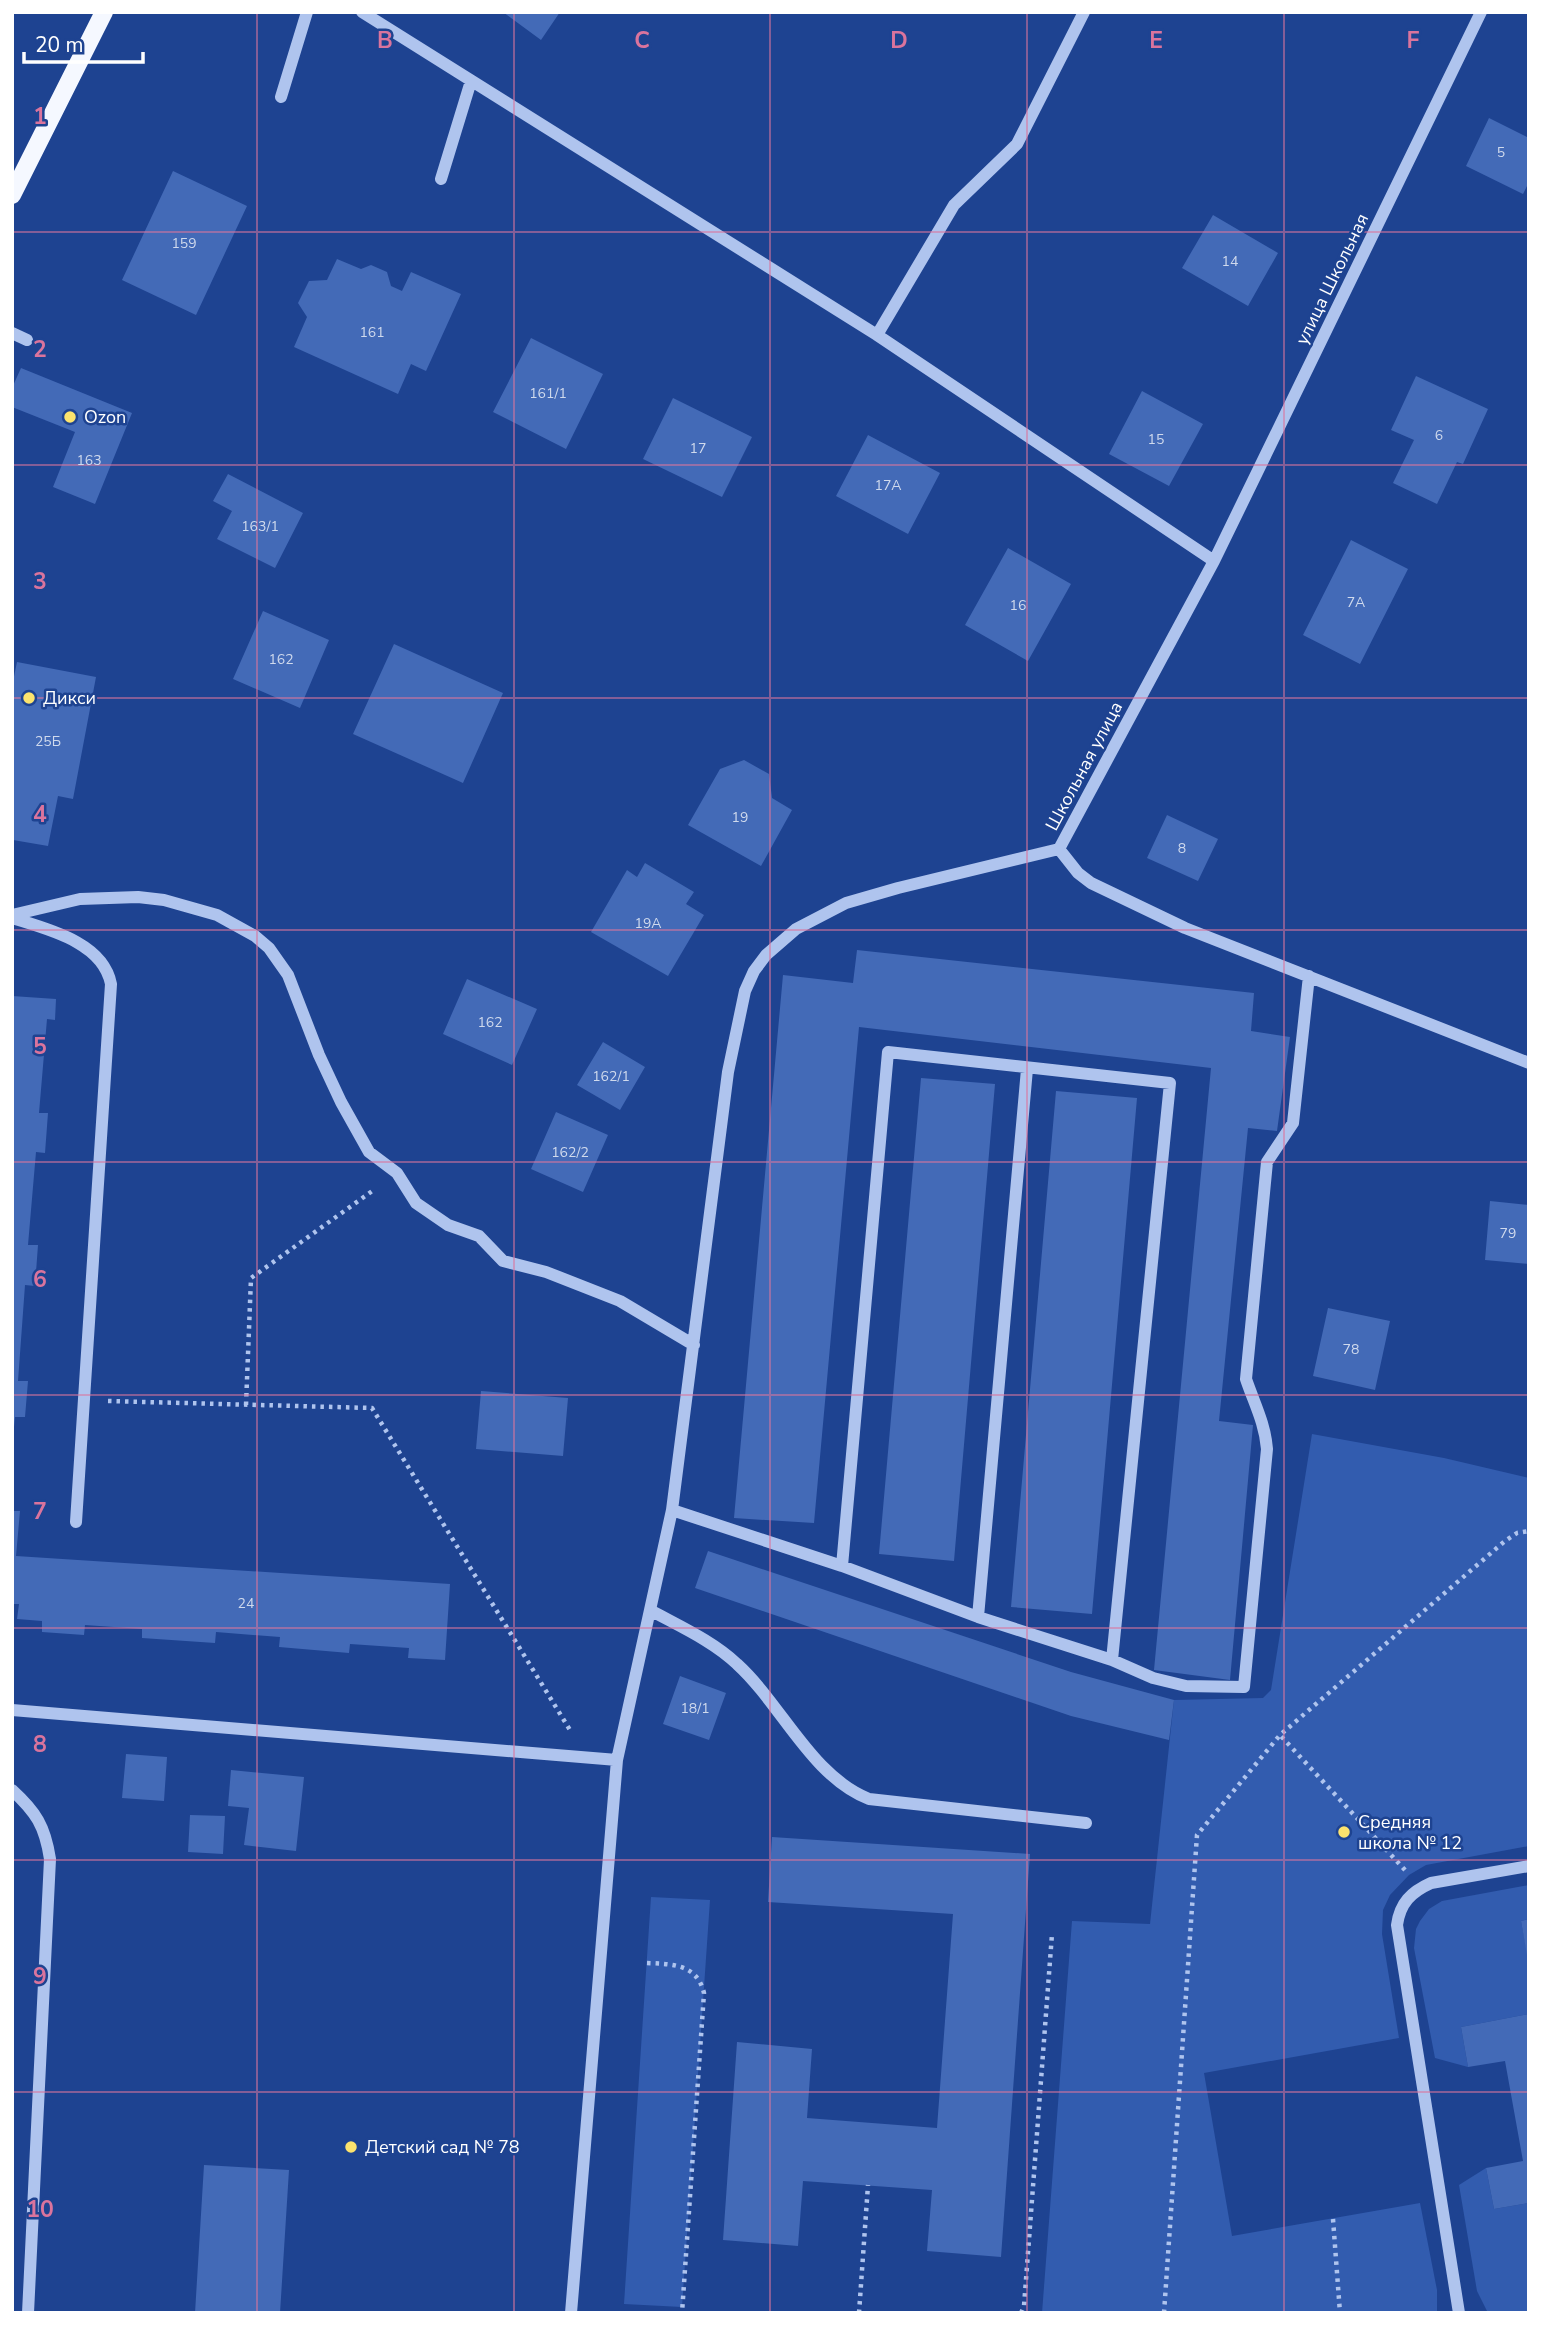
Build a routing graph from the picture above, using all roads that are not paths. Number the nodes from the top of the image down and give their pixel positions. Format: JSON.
{"nodes":[{"id":1,"x":104,"y":12,"type":"edge"},
{"id":2,"x":307,"y":12,"type":"edge"},
{"id":3,"x":362,"y":12,"type":"edge"},
{"id":4,"x":1084,"y":12,"type":"edge"},
{"id":5,"x":1481,"y":12,"type":"edge"},
{"id":6,"x":471,"y":81,"type":"junction"},
{"id":7,"x":281,"y":97,"type":"dead end"},
{"id":8,"x":441,"y":179,"type":"dead end"},
{"id":9,"x":12,"y":195,"type":"edge"},
{"id":10,"x":12,"y":333,"type":"edge"},
{"id":11,"x":877,"y":335,"type":"junction"},
{"id":12,"x":27,"y":340,"type":"dead end"},
{"id":13,"x":1214,"y":561,"type":"junction"},
{"id":14,"x":1059,"y":849,"type":"junction"},
{"id":15,"x":12,"y":916,"type":"edge"},
{"id":16,"x":1309,"y":976,"type":"junction"},
{"id":17,"x":1529,"y":1063,"type":"edge"},
{"id":18,"x":1027,"y":1069,"type":"junction"},
{"id":19,"x":694,"y":1345,"type":"junction"},
{"id":20,"x":672,"y":1510,"type":"junction"},
{"id":21,"x":76,"y":1522,"type":"dead end"},
{"id":22,"x":842,"y":1566,"type":"junction"},
{"id":23,"x":650,"y":1610,"type":"junction"},
{"id":24,"x":978,"y":1617,"type":"junction"},
{"id":25,"x":1112,"y":1660,"type":"junction"},
{"id":26,"x":12,"y":1710,"type":"edge"},
{"id":27,"x":617,"y":1760,"type":"junction"},
{"id":28,"x":12,"y":1790,"type":"edge"},
{"id":29,"x":1086,"y":1823,"type":"dead end"},
{"id":30,"x":1529,"y":1866,"type":"edge"},
{"id":31,"x":28,"y":2313,"type":"edge"},
{"id":32,"x":571,"y":2313,"type":"edge"},
{"id":33,"x":1459,"y":2313,"type":"edge"}],
"edges":[{"from":1,"to":9,"type":"main road"},
{"from":2,"to":7,"type":"street"},
{"from":3,"to":6,"type":"street"},
{"from":4,"to":11,"type":"street"},
{"from":5,"to":13,"type":"street","name":"улица Школьная"},
{"from":6,"to":8,"type":"street"},
{"from":6,"to":11,"type":"street"},
{"from":10,"to":12,"type":"street"},
{"from":11,"to":13,"type":"street"},
{"from":13,"to":14,"type":"street","name":"Школьная улица"},
{"from":14,"to":16,"type":"street","name":"Школьная улица"},
{"from":14,"to":19,"type":"street"},
{"from":15,"to":19,"type":"street"},
{"from":15,"to":21,"type":"street"},
{"from":16,"to":17,"type":"street","name":"Школьная улица"},
{"from":16,"to":25,"type":"street"},
{"from":18,"to":22,"type":"street"},
{"from":18,"to":24,"type":"street"},
{"from":18,"to":25,"type":"street"},
{"from":19,"to":20,"type":"street"},
{"from":20,"to":22,"type":"street"},
{"from":20,"to":23,"type":"street"},
{"from":22,"to":24,"type":"street"},
{"from":23,"to":27,"type":"street"},
{"from":23,"to":29,"type":"street"},
{"from":24,"to":25,"type":"street"},
{"from":26,"to":27,"type":"street"},
{"from":27,"to":32,"type":"street"},
{"from":28,"to":31,"type":"street"},
{"from":30,"to":33,"type":"street"}]}
